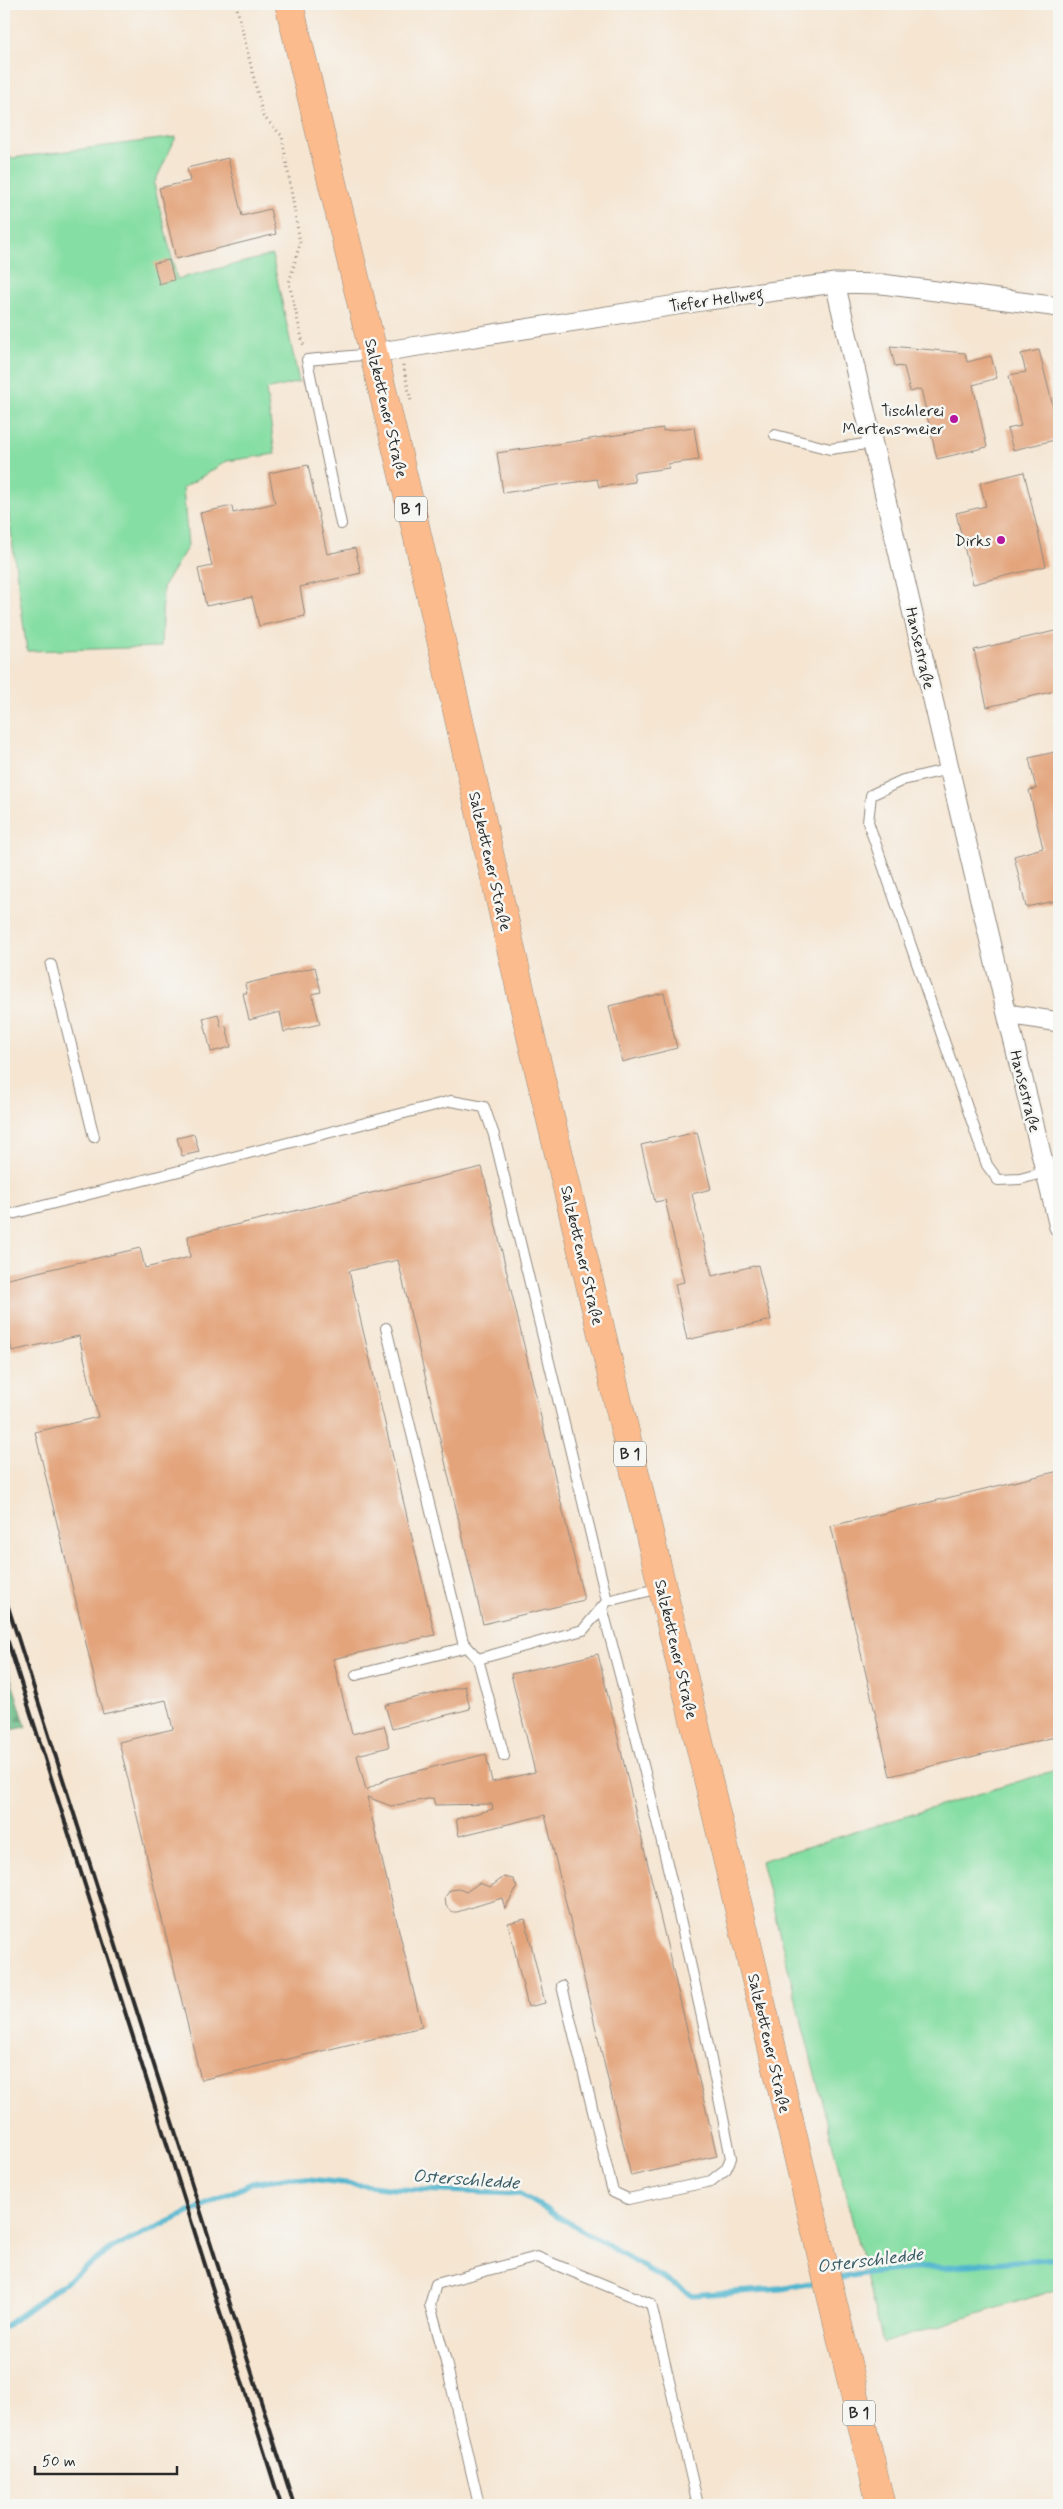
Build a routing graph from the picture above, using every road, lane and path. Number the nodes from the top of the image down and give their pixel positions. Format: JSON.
{"nodes":[{"id":1,"x":236,"y":4,"type":"edge"},
{"id":2,"x":289,"y":4,"type":"edge"},
{"id":3,"x":835,"y":283,"type":"junction"},
{"id":4,"x":1059,"y":307,"type":"edge"},
{"id":5,"x":374,"y":354,"type":"junction"},
{"id":6,"x":307,"y":360,"type":"junction"},
{"id":7,"x":775,"y":435,"type":"dead end"},
{"id":8,"x":873,"y":443,"type":"junction"},
{"id":9,"x":341,"y":524,"type":"dead end"},
{"id":10,"x":949,"y":769,"type":"junction"},
{"id":11,"x":50,"y":965,"type":"dead end"},
{"id":12,"x":1007,"y":1014,"type":"junction"},
{"id":13,"x":1059,"y":1022,"type":"edge"},
{"id":14,"x":94,"y":1137,"type":"dead end"},
{"id":15,"x":1046,"y":1172,"type":"junction"},
{"id":16,"x":4,"y":1216,"type":"edge"},
{"id":17,"x":1059,"y":1227,"type":"edge"},
{"id":18,"x":386,"y":1328,"type":"dead end"},
{"id":19,"x":662,"y":1587,"type":"junction"},
{"id":20,"x":605,"y":1604,"type":"junction"},
{"id":21,"x":467,"y":1647,"type":"junction"},
{"id":22,"x":478,"y":1659,"type":"junction"},
{"id":23,"x":356,"y":1675,"type":"dead end"},
{"id":24,"x":504,"y":1756,"type":"dead end"},
{"id":25,"x":562,"y":1986,"type":"dead end"},
{"id":26,"x":479,"y":2505,"type":"edge"},
{"id":27,"x":698,"y":2505,"type":"edge"},
{"id":28,"x":881,"y":2505,"type":"edge"}],
"edges":[{"from":1,"to":6,"type":"path"},
{"from":2,"to":5,"type":"main road","name":"Salzkottener Straße","number":"B 1"},
{"from":3,"to":4,"type":"street","name":"Tiefer Hellweg"},
{"from":3,"to":5,"type":"street","name":"Tiefer Hellweg"},
{"from":3,"to":8,"type":"street","name":"Hansestraße"},
{"from":5,"to":6,"type":"lane"},
{"from":5,"to":19,"type":"main road","name":"Salzkottener Straße","number":"B 1"},
{"from":6,"to":9,"type":"lane"},
{"from":7,"to":8,"type":"lane"},
{"from":8,"to":10,"type":"street","name":"Hansestraße"},
{"from":10,"to":12,"type":"street","name":"Hansestraße"},
{"from":10,"to":15,"type":"lane"},
{"from":11,"to":14,"type":"lane"},
{"from":12,"to":13,"type":"street"},
{"from":12,"to":15,"type":"street","name":"Hansestraße"},
{"from":15,"to":17,"type":"street","name":"Hansestraße"},
{"from":16,"to":20,"type":"lane"},
{"from":18,"to":21,"type":"lane"},
{"from":19,"to":20,"type":"lane"},
{"from":19,"to":28,"type":"main road","name":"Salzkottener Straße","number":"B 1"},
{"from":20,"to":22,"type":"lane"},
{"from":20,"to":25,"type":"lane"},
{"from":21,"to":22,"type":"lane"},
{"from":21,"to":23,"type":"lane"},
{"from":22,"to":24,"type":"lane"},
{"from":26,"to":27,"type":"lane"}]}
